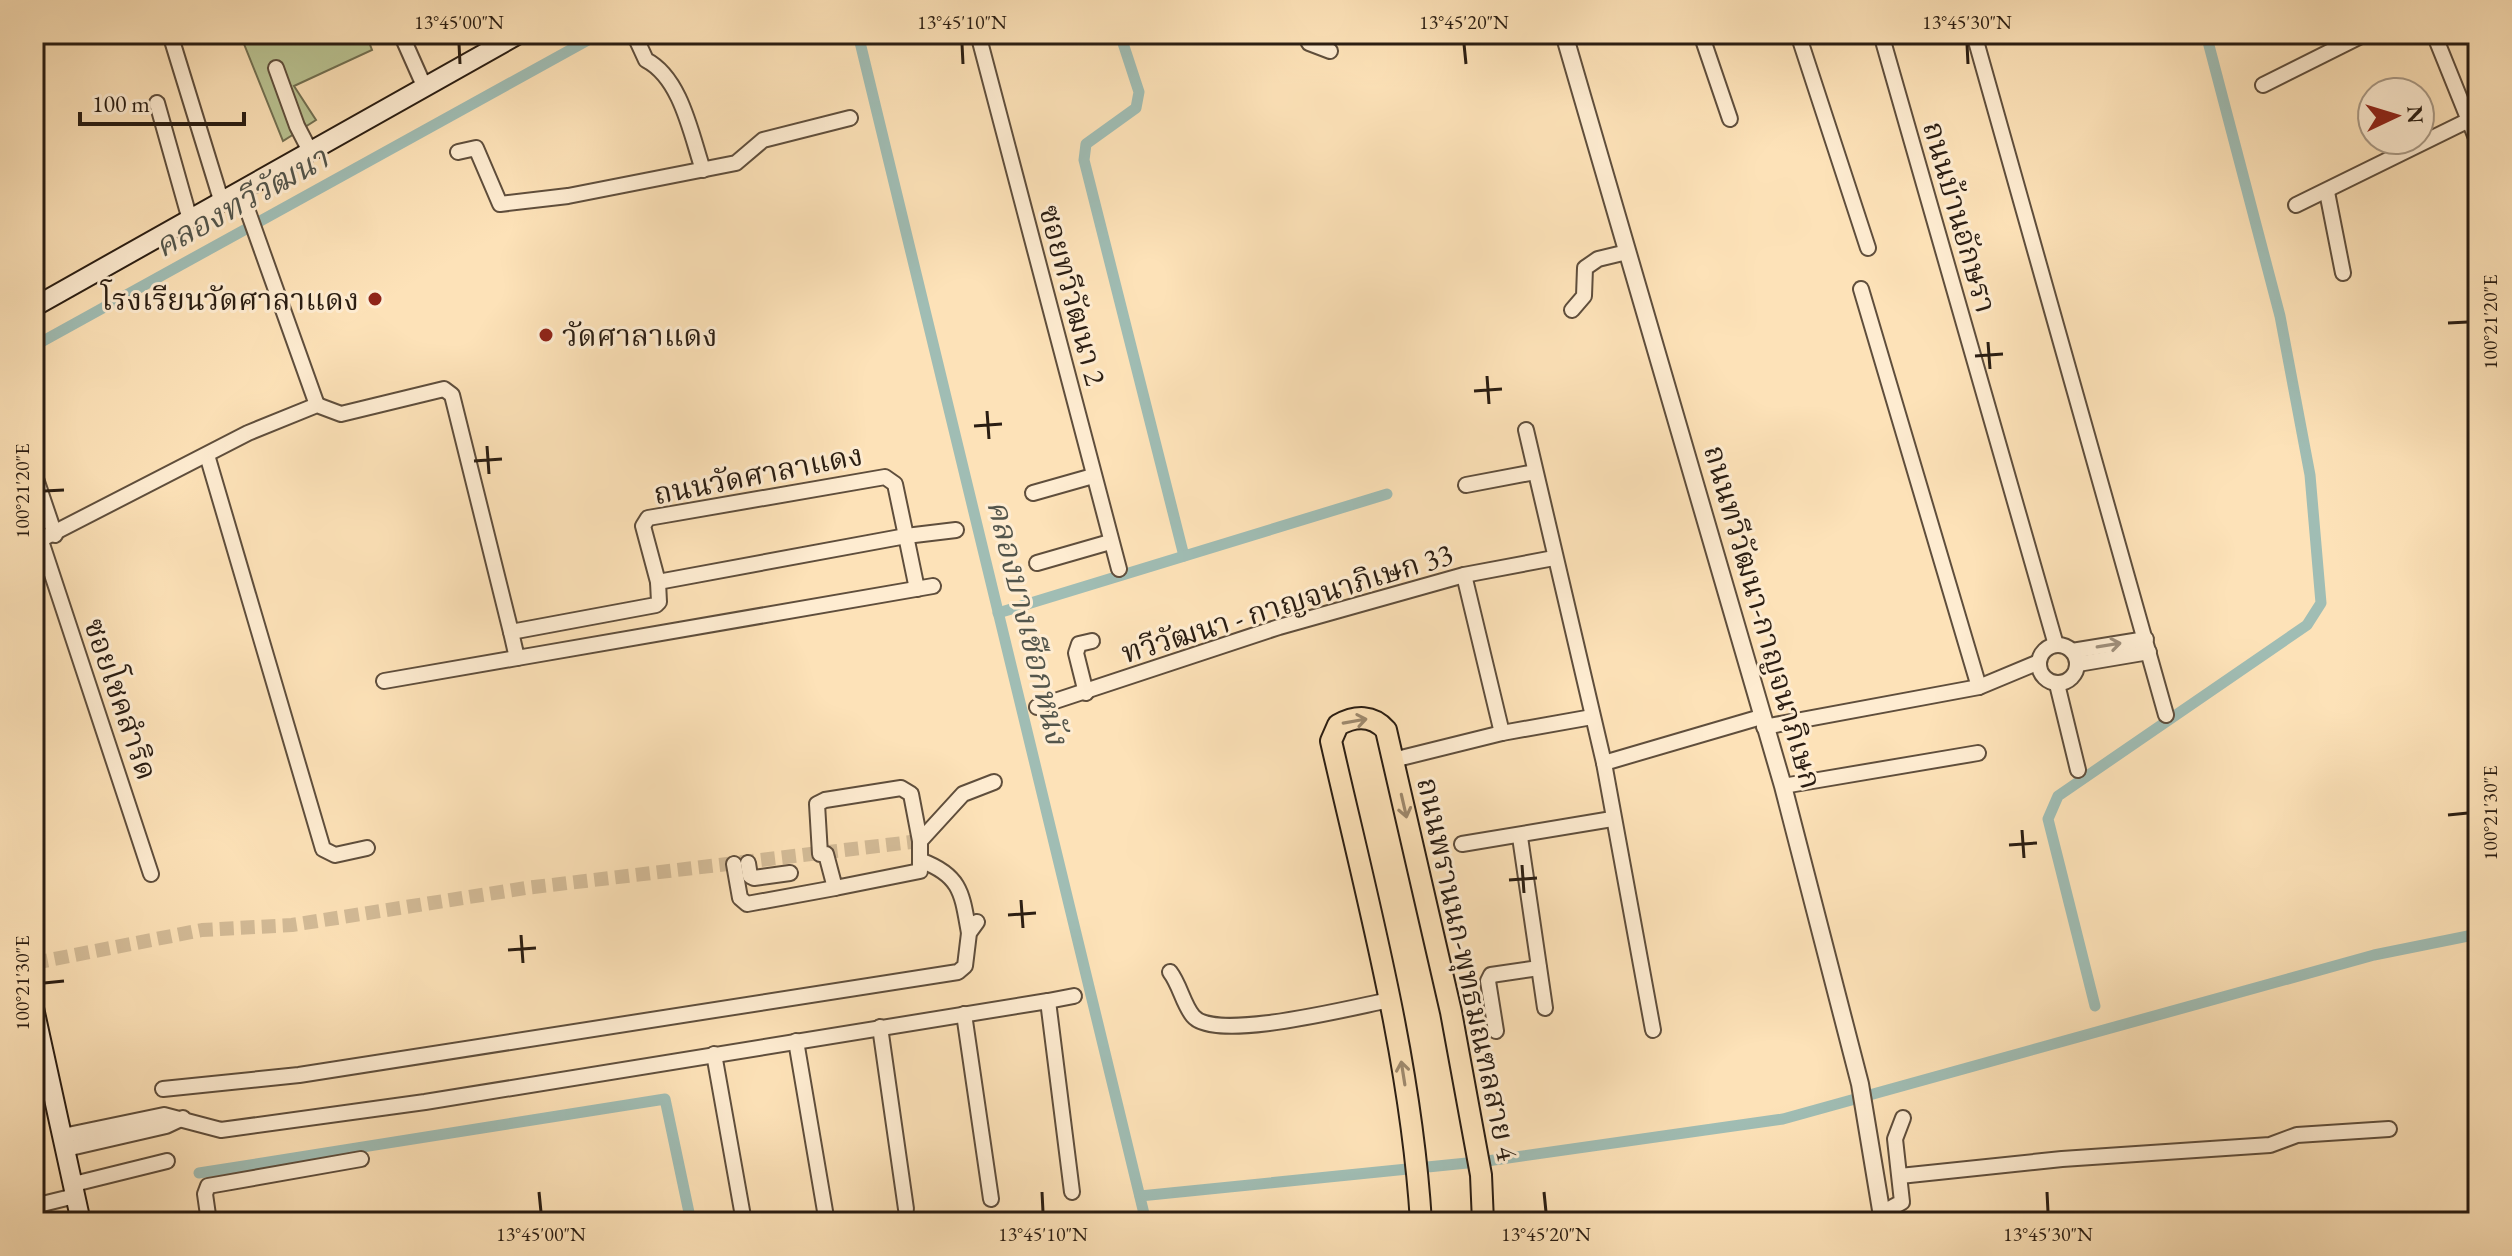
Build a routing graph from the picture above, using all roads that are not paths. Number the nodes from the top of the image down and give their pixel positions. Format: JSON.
{"nodes":[{"id":1,"x":170,"y":34,"type":"edge"},
{"id":2,"x":401,"y":34,"type":"edge"},
{"id":3,"x":519,"y":34,"type":"edge"},
{"id":4,"x":978,"y":34,"type":"edge"},
{"id":5,"x":1305,"y":34,"type":"edge"},
{"id":6,"x":1564,"y":34,"type":"edge"},
{"id":7,"x":1701,"y":34,"type":"edge"},
{"id":8,"x":1798,"y":34,"type":"edge"},
{"id":9,"x":1881,"y":34,"type":"edge"},
{"id":10,"x":1974,"y":34,"type":"edge"},
{"id":11,"x":2365,"y":34,"type":"edge"},
{"id":12,"x":2434,"y":34,"type":"edge"},
{"id":13,"x":637,"y":36,"type":"edge"},
{"id":14,"x":1330,"y":51,"type":"dead end"},
{"id":15,"x":276,"y":68,"type":"dead end"},
{"id":16,"x":2263,"y":85,"type":"dead end"},
{"id":17,"x":425,"y":88,"type":"junction"},
{"id":18,"x":157,"y":103,"type":"dead end"},
{"id":19,"x":850,"y":118,"type":"dead end"},
{"id":20,"x":1730,"y":119,"type":"dead end"},
{"id":21,"x":2469,"y":120,"type":"junction"},
{"id":22,"x":2478,"y":143,"type":"edge"},
{"id":23,"x":458,"y":152,"type":"dead end"},
{"id":24,"x":311,"y":153,"type":"junction"},
{"id":25,"x":703,"y":170,"type":"junction"},
{"id":26,"x":241,"y":192,"type":"junction"},
{"id":27,"x":2327,"y":192,"type":"junction"},
{"id":28,"x":222,"y":203,"type":"junction"},
{"id":29,"x":2296,"y":205,"type":"dead end"},
{"id":30,"x":190,"y":220,"type":"junction"},
{"id":31,"x":1868,"y":248,"type":"dead end"},
{"id":32,"x":1627,"y":252,"type":"junction"},
{"id":33,"x":2343,"y":273,"type":"dead end"},
{"id":34,"x":1861,"y":289,"type":"dead end"},
{"id":35,"x":34,"y":307,"type":"edge"},
{"id":36,"x":1572,"y":310,"type":"dead end"},
{"id":37,"x":317,"y":405,"type":"junction"},
{"id":38,"x":1526,"y":430,"type":"dead end"},
{"id":39,"x":207,"y":455,"type":"junction"},
{"id":40,"x":1535,"y":472,"type":"junction"},
{"id":41,"x":34,"y":473,"type":"edge"},
{"id":42,"x":1093,"y":476,"type":"junction"},
{"id":43,"x":1466,"y":485,"type":"dead end"},
{"id":44,"x":1033,"y":493,"type":"dead end"},
{"id":45,"x":956,"y":530,"type":"dead end"},
{"id":46,"x":906,"y":536,"type":"junction"},
{"id":47,"x":43,"y":540,"type":"edge"},
{"id":48,"x":1110,"y":542,"type":"junction"},
{"id":49,"x":1554,"y":558,"type":"junction"},
{"id":50,"x":1037,"y":563,"type":"dead end"},
{"id":51,"x":1119,"y":569,"type":"dead end"},
{"id":52,"x":1464,"y":575,"type":"junction"},
{"id":53,"x":658,"y":582,"type":"junction"},
{"id":54,"x":933,"y":586,"type":"dead end"},
{"id":55,"x":917,"y":589,"type":"junction"},
{"id":56,"x":622,"y":611,"type":"junction"},
{"id":57,"x":511,"y":632,"type":"junction"},
{"id":58,"x":626,"y":638,"type":"junction"},
{"id":59,"x":1092,"y":641,"type":"dead end"},
{"id":60,"x":2056,"y":645,"type":"junction"},
{"id":61,"x":2147,"y":646,"type":"junction"},
{"id":62,"x":517,"y":658,"type":"junction"},
{"id":63,"x":2075,"y":658,"type":"junction"},
{"id":64,"x":2039,"y":662,"type":"junction"},
{"id":65,"x":384,"y":681,"type":"dead end"},
{"id":66,"x":2057,"y":684,"type":"junction"},
{"id":67,"x":1979,"y":687,"type":"junction"},
{"id":68,"x":1086,"y":693,"type":"junction"},
{"id":69,"x":1037,"y":707,"type":"dead end"},
{"id":70,"x":2166,"y":715,"type":"dead end"},
{"id":71,"x":1592,"y":717,"type":"junction"},
{"id":72,"x":1762,"y":722,"type":"junction"},
{"id":73,"x":1502,"y":733,"type":"junction"},
{"id":74,"x":1978,"y":753,"type":"dead end"},
{"id":75,"x":1393,"y":760,"type":"junction"},
{"id":76,"x":1604,"y":763,"type":"junction"},
{"id":77,"x":2078,"y":770,"type":"dead end"},
{"id":78,"x":994,"y":782,"type":"dead end"},
{"id":79,"x":1783,"y":786,"type":"junction"},
{"id":80,"x":1612,"y":819,"type":"junction"},
{"id":81,"x":1520,"y":837,"type":"junction"},
{"id":82,"x":920,"y":841,"type":"junction"},
{"id":83,"x":1462,"y":844,"type":"dead end"},
{"id":84,"x":367,"y":848,"type":"dead end"},
{"id":85,"x":922,"y":861,"type":"junction"},
{"id":86,"x":790,"y":873,"type":"dead end"},
{"id":87,"x":151,"y":874,"type":"dead end"},
{"id":88,"x":835,"y":888,"type":"junction"},
{"id":89,"x":1539,"y":968,"type":"junction"},
{"id":90,"x":1170,"y":972,"type":"dead end"},
{"id":91,"x":1074,"y":996,"type":"dead end"},
{"id":92,"x":1390,"y":1000,"type":"junction"},
{"id":93,"x":1048,"y":1001,"type":"junction"},
{"id":94,"x":34,"y":1008,"type":"edge"},
{"id":95,"x":1545,"y":1008,"type":"dead end"},
{"id":96,"x":964,"y":1014,"type":"junction"},
{"id":97,"x":880,"y":1027,"type":"junction"},
{"id":98,"x":1653,"y":1030,"type":"dead end"},
{"id":99,"x":1496,"y":1031,"type":"dead end"},
{"id":100,"x":37,"y":1036,"type":"edge"},
{"id":101,"x":796,"y":1041,"type":"junction"},
{"id":102,"x":714,"y":1054,"type":"junction"},
{"id":103,"x":163,"y":1089,"type":"dead end"},
{"id":104,"x":1903,"y":1118,"type":"dead end"},
{"id":105,"x":2389,"y":1129,"type":"dead end"},
{"id":106,"x":64,"y":1143,"type":"junction"},
{"id":107,"x":361,"y":1159,"type":"dead end"},
{"id":108,"x":167,"y":1161,"type":"dead end"},
{"id":109,"x":1900,"y":1176,"type":"junction"},
{"id":110,"x":75,"y":1190,"type":"junction"},
{"id":111,"x":1072,"y":1192,"type":"dead end"},
{"id":112,"x":991,"y":1199,"type":"dead end"},
{"id":113,"x":34,"y":1206,"type":"edge"},
{"id":114,"x":906,"y":1209,"type":"dead end"},
{"id":115,"x":826,"y":1217,"type":"dead end"},
{"id":116,"x":1882,"y":1218,"type":"edge"},
{"id":117,"x":81,"y":1222,"type":"edge"},
{"id":118,"x":209,"y":1222,"type":"edge"},
{"id":119,"x":744,"y":1222,"type":"edge"},
{"id":120,"x":1421,"y":1222,"type":"edge"},
{"id":121,"x":1483,"y":1222,"type":"edge"}],
"edges":[{"from":1,"to":28,"type":"street"},
{"from":2,"to":17,"type":"street"},
{"from":3,"to":17,"type":"main road"},
{"from":4,"to":42,"type":"street","name":"ซอยทวีวัฒนา 2"},
{"from":5,"to":14,"type":"street"},
{"from":6,"to":32,"type":"street","name":"ถนนทวีวัฒนา-กาญจนาภิเษก"},
{"from":7,"to":20,"type":"street"},
{"from":8,"to":31,"type":"street"},
{"from":9,"to":60,"type":"street","name":"ถนนบ้านอักษรา"},
{"from":10,"to":61,"type":"street"},
{"from":11,"to":16,"type":"street"},
{"from":12,"to":21,"type":"street"},
{"from":13,"to":25,"type":"street"},
{"from":15,"to":24,"type":"street"},
{"from":17,"to":24,"type":"main road"},
{"from":18,"to":30,"type":"street"},
{"from":19,"to":25,"type":"street"},
{"from":21,"to":22,"type":"street"},
{"from":21,"to":27,"type":"street"},
{"from":23,"to":25,"type":"street"},
{"from":24,"to":26,"type":"main road"},
{"from":26,"to":28,"type":"main road"},
{"from":26,"to":37,"type":"street"},
{"from":27,"to":29,"type":"street"},
{"from":27,"to":33,"type":"street"},
{"from":28,"to":30,"type":"main road"},
{"from":30,"to":35,"type":"main road"},
{"from":32,"to":36,"type":"street"},
{"from":32,"to":72,"type":"street","name":"ถนนทวีวัฒนา-กาญจนาภิเษก"},
{"from":34,"to":67,"type":"street"},
{"from":37,"to":39,"type":"street"},
{"from":37,"to":57,"type":"street"},
{"from":38,"to":40,"type":"street"},
{"from":39,"to":47,"type":"street"},
{"from":39,"to":84,"type":"street"},
{"from":40,"to":43,"type":"street"},
{"from":40,"to":49,"type":"street"},
{"from":41,"to":47,"type":"street","name":"ซอยโชคสำริด"},
{"from":42,"to":44,"type":"street"},
{"from":42,"to":48,"type":"street","name":"ซอยทวีวัฒนา 2"},
{"from":45,"to":46,"type":"street"},
{"from":46,"to":53,"type":"street"},
{"from":46,"to":53,"type":"street","name":"ถนนวัดศาลาแดง"},
{"from":46,"to":55,"type":"street"},
{"from":47,"to":87,"type":"street","name":"ซอยโชคสำริด"},
{"from":48,"to":50,"type":"street"},
{"from":48,"to":51,"type":"street","name":"ซอยทวีวัฒนา 2"},
{"from":49,"to":52,"type":"street","name":"ทวีวัฒนา - กาญจนาภิเษก 33"},
{"from":49,"to":71,"type":"street"},
{"from":52,"to":68,"type":"street","name":"ทวีวัฒนา - กาญจนาภิเษก 33"},
{"from":52,"to":73,"type":"street"},
{"from":53,"to":56,"type":"street"},
{"from":54,"to":55,"type":"street"},
{"from":55,"to":58,"type":"street"},
{"from":56,"to":57,"type":"street"},
{"from":56,"to":58,"type":"street"},
{"from":57,"to":62,"type":"street"},
{"from":58,"to":62,"type":"street"},
{"from":59,"to":68,"type":"street"},
{"from":60,"to":63,"type":"street"},
{"from":60,"to":64,"type":"street"},
{"from":61,"to":63,"type":"street"},
{"from":61,"to":70,"type":"street"},
{"from":62,"to":65,"type":"street"},
{"from":63,"to":66,"type":"street"},
{"from":64,"to":66,"type":"street"},
{"from":64,"to":67,"type":"street"},
{"from":66,"to":77,"type":"street"},
{"from":67,"to":72,"type":"street"},
{"from":68,"to":69,"type":"street","name":"ทวีวัฒนา - กาญจนาภิเษก 33"},
{"from":71,"to":73,"type":"street"},
{"from":71,"to":76,"type":"street"},
{"from":72,"to":76,"type":"street"},
{"from":72,"to":79,"type":"street","name":"ถนนทวีวัฒนา-กาญจนาภิเษก"},
{"from":73,"to":75,"type":"street"},
{"from":74,"to":79,"type":"street"},
{"from":92,"to":75,"type":"main road","name":"ถนนพรานนก-พุทธมณฑลสาย 4","one_way":true},
{"from":75,"to":121,"type":"main road","name":"ถนนพรานนก-พุทธมณฑลสาย 4","one_way":true},
{"from":76,"to":80,"type":"street"},
{"from":78,"to":82,"type":"street"},
{"from":79,"to":116,"type":"street","name":"ถนนทวีวัฒนา-กาญจนาภิเษก"},
{"from":80,"to":81,"type":"street"},
{"from":80,"to":98,"type":"street"},
{"from":81,"to":83,"type":"street"},
{"from":81,"to":89,"type":"street"},
{"from":82,"to":85,"type":"street"},
{"from":82,"to":88,"type":"street"},
{"from":85,"to":88,"type":"street"},
{"from":85,"to":103,"type":"street"},
{"from":86,"to":88,"type":"street"},
{"from":89,"to":95,"type":"street"},
{"from":89,"to":99,"type":"street"},
{"from":90,"to":92,"type":"street"},
{"from":91,"to":93,"type":"street"},
{"from":120,"to":92,"type":"main road","one_way":true},
{"from":93,"to":96,"type":"street"},
{"from":93,"to":111,"type":"street"},
{"from":94,"to":100,"type":"main road"},
{"from":96,"to":97,"type":"street"},
{"from":96,"to":112,"type":"street"},
{"from":97,"to":101,"type":"street"},
{"from":97,"to":114,"type":"street"},
{"from":100,"to":106,"type":"main road"},
{"from":101,"to":102,"type":"street"},
{"from":101,"to":115,"type":"street"},
{"from":102,"to":106,"type":"street"},
{"from":102,"to":119,"type":"street"},
{"from":104,"to":109,"type":"street"},
{"from":105,"to":109,"type":"street"},
{"from":106,"to":110,"type":"main road"},
{"from":107,"to":118,"type":"street"},
{"from":108,"to":110,"type":"street"},
{"from":109,"to":116,"type":"street"},
{"from":110,"to":113,"type":"street"},
{"from":110,"to":117,"type":"main road"}]}
